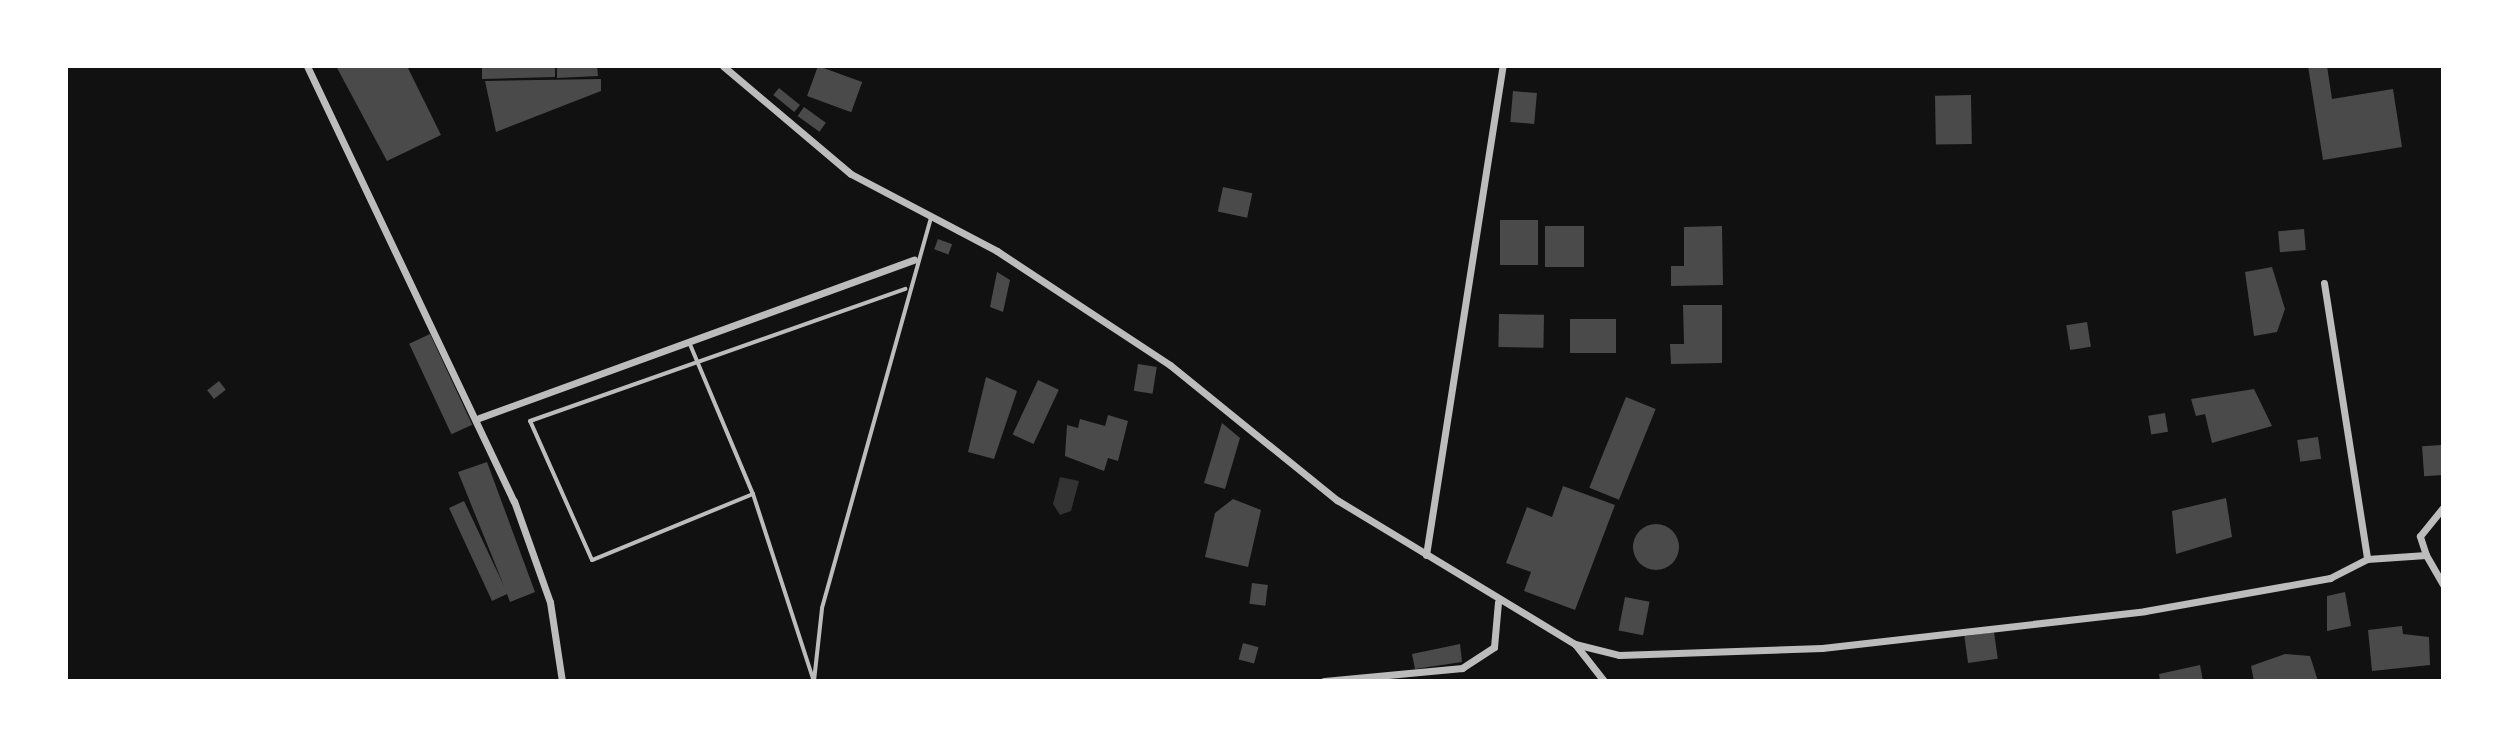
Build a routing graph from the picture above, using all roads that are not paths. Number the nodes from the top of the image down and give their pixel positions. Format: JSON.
{"nodes":[{"id":1,"x":307,"y":66,"type":"edge"},
{"id":2,"x":723,"y":66,"type":"edge"},
{"id":3,"x":1503,"y":66,"type":"edge"},
{"id":4,"x":931,"y":218,"type":"junction"},
{"id":5,"x":914,"y":260,"type":"junction"},
{"id":6,"x":2324,"y":283,"type":"dead end"},
{"id":7,"x":905,"y":289,"type":"junction"},
{"id":8,"x":689,"y":339,"type":"junction"},
{"id":9,"x":697,"y":362,"type":"junction"},
{"id":10,"x":479,"y":418,"type":"junction"},
{"id":11,"x":753,"y":494,"type":"junction"},
{"id":12,"x":2443,"y":508,"type":"edge"},
{"id":13,"x":1426,"y":555,"type":"junction"},
{"id":14,"x":2426,"y":555,"type":"junction"},
{"id":15,"x":2367,"y":559,"type":"junction"},
{"id":16,"x":2443,"y":585,"type":"edge"},
{"id":17,"x":1498,"y":602,"type":"junction"},
{"id":18,"x":1575,"y":644,"type":"junction"},
{"id":19,"x":562,"y":681,"type":"edge"},
{"id":20,"x":814,"y":681,"type":"edge"},
{"id":21,"x":1324,"y":681,"type":"edge"},
{"id":22,"x":1604,"y":681,"type":"edge"}],
"edges":[{"from":1,"to":10,"type":"street"},
{"from":2,"to":4,"type":"street"},
{"from":3,"to":13,"type":"street"},
{"from":4,"to":5,"type":"lane"},
{"from":4,"to":13,"type":"street"},
{"from":5,"to":7,"type":"lane"},
{"from":5,"to":8,"type":"street"},
{"from":6,"to":15,"type":"street"},
{"from":7,"to":9,"type":"lane"},
{"from":7,"to":20,"type":"lane"},
{"from":8,"to":9,"type":"lane"},
{"from":8,"to":10,"type":"street"},
{"from":9,"to":11,"type":"lane"},
{"from":9,"to":11,"type":"lane"},
{"from":10,"to":19,"type":"street"},
{"from":11,"to":20,"type":"lane"},
{"from":12,"to":14,"type":"street"},
{"from":13,"to":17,"type":"street"},
{"from":14,"to":15,"type":"street"},
{"from":14,"to":16,"type":"street"},
{"from":15,"to":18,"type":"street"},
{"from":17,"to":18,"type":"street"},
{"from":17,"to":21,"type":"street"},
{"from":18,"to":22,"type":"street"}]}
